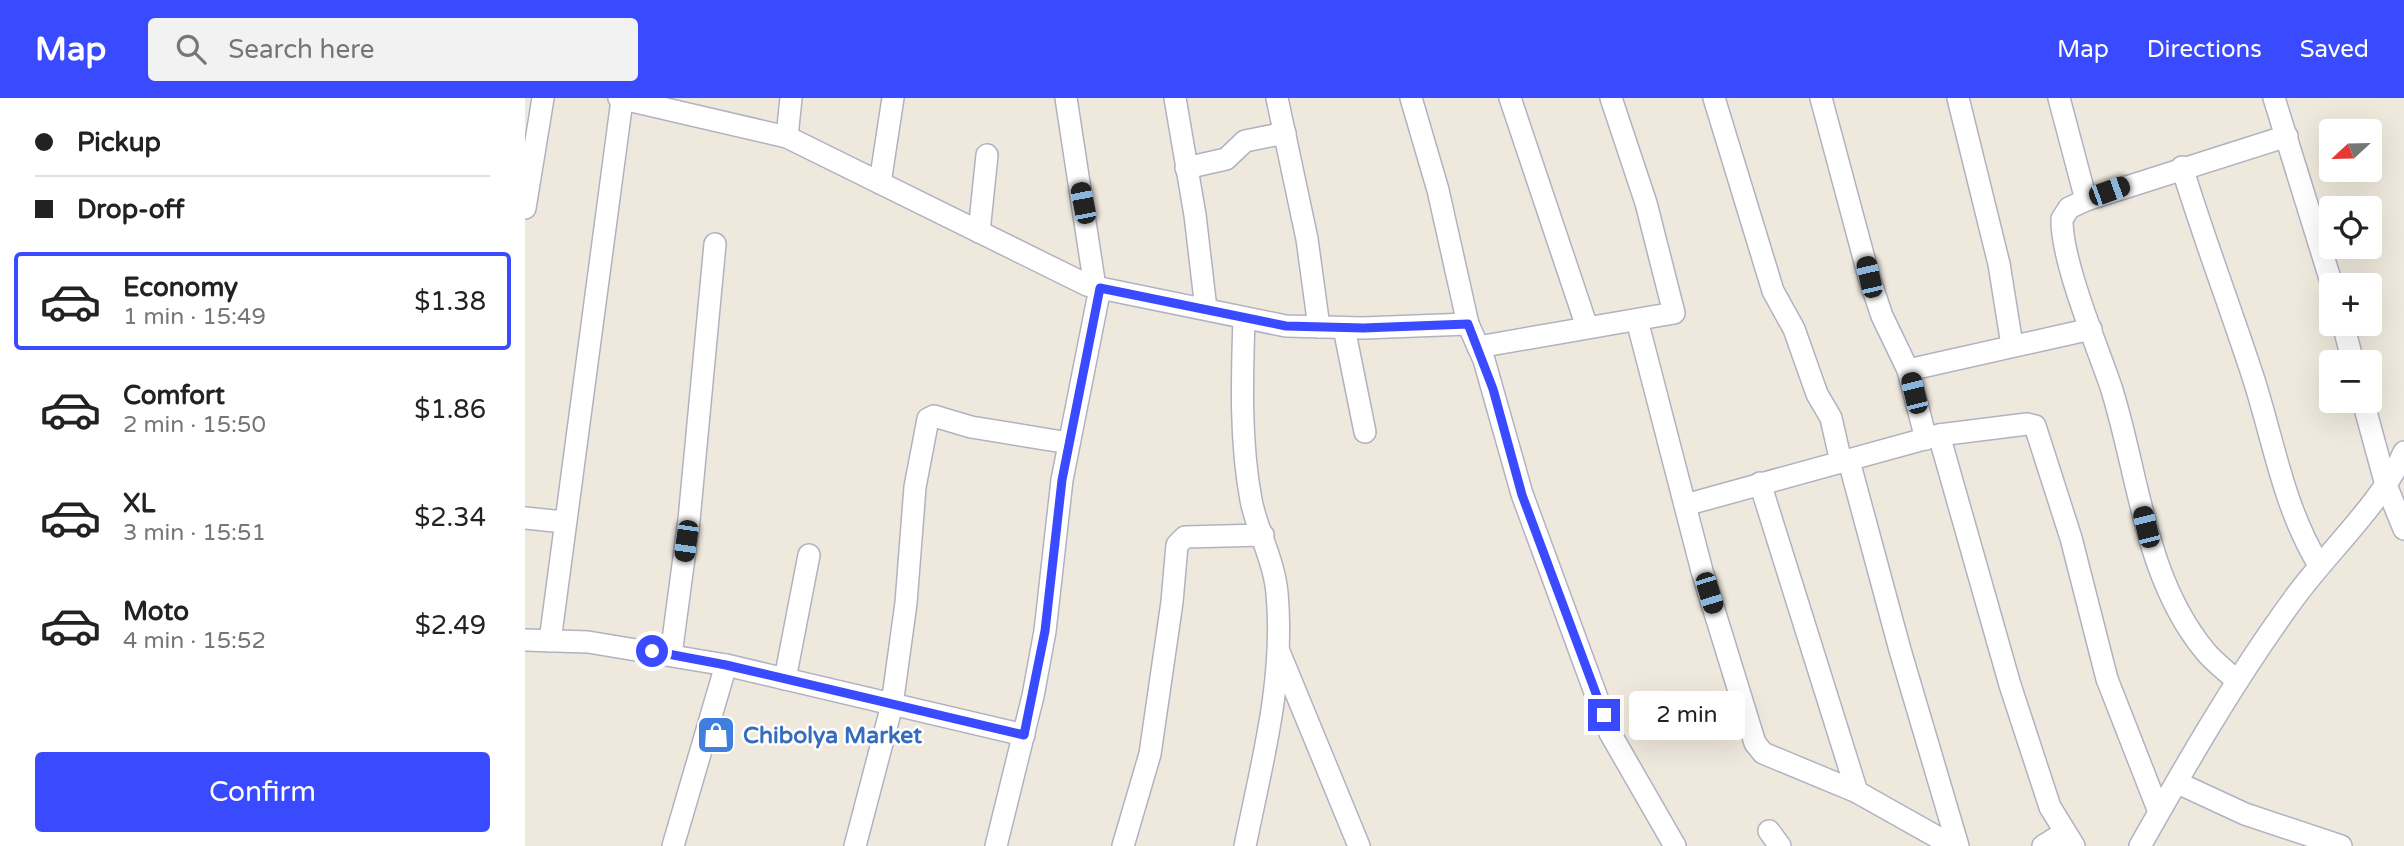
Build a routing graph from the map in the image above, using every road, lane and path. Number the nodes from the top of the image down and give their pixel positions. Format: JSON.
{"nodes":[{"id":1,"x":543,"y":98,"type":"edge"},
{"id":2,"x":791,"y":98,"type":"edge"},
{"id":3,"x":893,"y":98,"type":"edge"},
{"id":4,"x":1066,"y":98,"type":"edge"},
{"id":5,"x":1175,"y":98,"type":"edge"},
{"id":6,"x":1277,"y":98,"type":"edge"},
{"id":7,"x":1411,"y":98,"type":"edge"},
{"id":8,"x":1510,"y":98,"type":"edge"},
{"id":9,"x":1611,"y":98,"type":"edge"},
{"id":10,"x":1714,"y":98,"type":"edge"},
{"id":11,"x":1821,"y":98,"type":"edge"},
{"id":12,"x":1958,"y":98,"type":"edge"},
{"id":13,"x":2060,"y":98,"type":"edge"},
{"id":14,"x":2274,"y":98,"type":"edge"},
{"id":15,"x":621,"y":99,"type":"edge"},
{"id":16,"x":665,"y":104,"type":"edge"},
{"id":17,"x":1285,"y":133,"type":"junction"},
{"id":18,"x":2287,"y":136,"type":"junction"},
{"id":19,"x":787,"y":137,"type":"junction"},
{"id":20,"x":987,"y":155,"type":"dead end"},
{"id":21,"x":2182,"y":167,"type":"junction"},
{"id":22,"x":1186,"y":168,"type":"junction"},
{"id":23,"x":880,"y":183,"type":"junction"},
{"id":24,"x":2086,"y":200,"type":"junction"},
{"id":25,"x":525,"y":208,"type":"edge"},
{"id":26,"x":979,"y":232,"type":"junction"},
{"id":27,"x":715,"y":244,"type":"dead end"},
{"id":28,"x":2328,"y":273,"type":"edge"},
{"id":29,"x":1097,"y":288,"type":"junction"},
{"id":30,"x":1206,"y":309,"type":"junction"},
{"id":31,"x":1244,"y":319,"type":"junction"},
{"id":32,"x":1637,"y":320,"type":"junction"},
{"id":33,"x":1468,"y":324,"type":"junction"},
{"id":34,"x":1319,"y":327,"type":"junction"},
{"id":35,"x":1587,"y":327,"type":"junction"},
{"id":36,"x":1344,"y":328,"type":"junction"},
{"id":37,"x":2091,"y":329,"type":"junction"},
{"id":38,"x":2012,"y":345,"type":"junction"},
{"id":39,"x":1478,"y":347,"type":"junction"},
{"id":40,"x":1908,"y":370,"type":"junction"},
{"id":41,"x":2366,"y":413,"type":"edge"},
{"id":42,"x":1365,"y":432,"type":"dead end"},
{"id":43,"x":1932,"y":437,"type":"junction"},
{"id":44,"x":1069,"y":443,"type":"junction"},
{"id":45,"x":2404,"y":452,"type":"edge"},
{"id":46,"x":1845,"y":461,"type":"junction"},
{"id":47,"x":1760,"y":483,"type":"junction"},
{"id":48,"x":2386,"y":485,"type":"junction"},
{"id":49,"x":1685,"y":505,"type":"junction"},
{"id":50,"x":525,"y":518,"type":"edge"},
{"id":51,"x":565,"y":522,"type":"junction"},
{"id":52,"x":2404,"y":528,"type":"edge"},
{"id":53,"x":1263,"y":535,"type":"junction"},
{"id":54,"x":809,"y":555,"type":"dead end"},
{"id":55,"x":2319,"y":565,"type":"junction"},
{"id":56,"x":525,"y":640,"type":"edge"},
{"id":57,"x":550,"y":640,"type":"junction"},
{"id":58,"x":1278,"y":650,"type":"junction"},
{"id":59,"x":671,"y":655,"type":"junction"},
{"id":60,"x":726,"y":665,"type":"junction"},
{"id":61,"x":785,"y":679,"type":"junction"},
{"id":62,"x":2236,"y":680,"type":"junction"},
{"id":63,"x":892,"y":705,"type":"junction"},
{"id":64,"x":1024,"y":735,"type":"junction"},
{"id":65,"x":2179,"y":783,"type":"junction"},
{"id":66,"x":1857,"y":792,"type":"junction"},
{"id":67,"x":2159,"y":813,"type":"junction"},
{"id":68,"x":2069,"y":840,"type":"edge"},
{"id":69,"x":673,"y":846,"type":"edge"},
{"id":70,"x":855,"y":846,"type":"edge"},
{"id":71,"x":996,"y":846,"type":"edge"},
{"id":72,"x":1123,"y":846,"type":"edge"},
{"id":73,"x":1245,"y":846,"type":"edge"},
{"id":74,"x":1359,"y":846,"type":"edge"},
{"id":75,"x":1675,"y":846,"type":"edge"},
{"id":76,"x":1955,"y":846,"type":"edge"},
{"id":77,"x":2043,"y":846,"type":"edge"},
{"id":78,"x":2140,"y":846,"type":"edge"},
{"id":79,"x":2341,"y":846,"type":"edge"}],
"edges":[{"from":1,"to":25,"type":"street"},
{"from":2,"to":19,"type":"street"},
{"from":3,"to":23,"type":"street"},
{"from":4,"to":29,"type":"street"},
{"from":5,"to":22,"type":"street"},
{"from":6,"to":17,"type":"street"},
{"from":7,"to":33,"type":"street"},
{"from":8,"to":35,"type":"street"},
{"from":9,"to":32,"type":"street"},
{"from":10,"to":46,"type":"street"},
{"from":11,"to":40,"type":"street"},
{"from":12,"to":38,"type":"street"},
{"from":13,"to":24,"type":"street"},
{"from":14,"to":18,"type":"street"},
{"from":15,"to":16,"type":"street"},
{"from":15,"to":51,"type":"street"},
{"from":16,"to":19,"type":"street"},
{"from":17,"to":22,"type":"street"},
{"from":17,"to":34,"type":"street"},
{"from":18,"to":21,"type":"street"},
{"from":18,"to":28,"type":"street"},
{"from":19,"to":23,"type":"street"},
{"from":20,"to":26,"type":"street"},
{"from":21,"to":24,"type":"street"},
{"from":21,"to":55,"type":"street"},
{"from":22,"to":30,"type":"street"},
{"from":23,"to":26,"type":"street"},
{"from":24,"to":37,"type":"street"},
{"from":26,"to":29,"type":"street"},
{"from":27,"to":59,"type":"street"},
{"from":29,"to":30,"type":"street"},
{"from":29,"to":44,"type":"street"},
{"from":30,"to":31,"type":"street"},
{"from":31,"to":34,"type":"street"},
{"from":31,"to":53,"type":"street"},
{"from":32,"to":35,"type":"street"},
{"from":32,"to":49,"type":"street"},
{"from":33,"to":36,"type":"street"},
{"from":33,"to":39,"type":"street"},
{"from":34,"to":36,"type":"street"},
{"from":35,"to":39,"type":"street"},
{"from":36,"to":42,"type":"street"},
{"from":37,"to":38,"type":"street"},
{"from":37,"to":62,"type":"street"},
{"from":38,"to":40,"type":"street"},
{"from":39,"to":75,"type":"street"},
{"from":40,"to":43,"type":"street"},
{"from":41,"to":48,"type":"street"},
{"from":43,"to":46,"type":"street"},
{"from":43,"to":67,"type":"street"},
{"from":43,"to":68,"type":"street"},
{"from":44,"to":63,"type":"street"},
{"from":44,"to":64,"type":"street"},
{"from":45,"to":48,"type":"street"},
{"from":46,"to":47,"type":"street"},
{"from":46,"to":76,"type":"street"},
{"from":47,"to":49,"type":"street"},
{"from":47,"to":66,"type":"street"},
{"from":48,"to":52,"type":"street"},
{"from":48,"to":55,"type":"street"},
{"from":49,"to":66,"type":"street"},
{"from":50,"to":51,"type":"street"},
{"from":51,"to":57,"type":"street"},
{"from":53,"to":58,"type":"street"},
{"from":53,"to":72,"type":"street"},
{"from":54,"to":61,"type":"street"},
{"from":55,"to":62,"type":"street"},
{"from":56,"to":57,"type":"street"},
{"from":57,"to":59,"type":"street"},
{"from":58,"to":73,"type":"street"},
{"from":58,"to":74,"type":"street"},
{"from":59,"to":60,"type":"street"},
{"from":60,"to":61,"type":"street"},
{"from":60,"to":69,"type":"street"},
{"from":61,"to":63,"type":"street"},
{"from":62,"to":65,"type":"street"},
{"from":63,"to":64,"type":"street"},
{"from":63,"to":70,"type":"street"},
{"from":64,"to":71,"type":"street"},
{"from":65,"to":67,"type":"street"},
{"from":65,"to":79,"type":"street"},
{"from":66,"to":76,"type":"street"},
{"from":67,"to":78,"type":"street"},
{"from":68,"to":77,"type":"street"}]}
